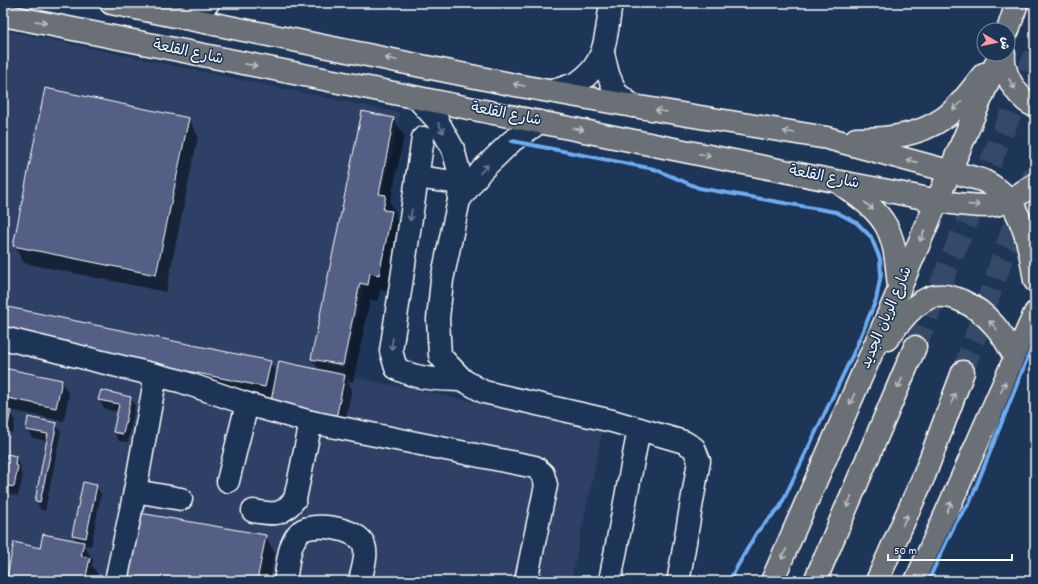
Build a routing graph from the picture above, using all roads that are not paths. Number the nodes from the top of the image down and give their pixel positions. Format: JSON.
{"nodes":[{"id":1,"x":111,"y":3,"type":"edge"},
{"id":2,"x":208,"y":3,"type":"edge"},
{"id":3,"x":218,"y":3,"type":"edge"},
{"id":4,"x":611,"y":3,"type":"edge"},
{"id":5,"x":1017,"y":3,"type":"edge"},
{"id":6,"x":3,"y":15,"type":"edge"},
{"id":7,"x":184,"y":17,"type":"junction"},
{"id":8,"x":1011,"y":22,"type":"edge"},
{"id":9,"x":227,"y":26,"type":"junction"},
{"id":10,"x":603,"y":53,"type":"junction"},
{"id":11,"x":994,"y":62,"type":"edge"},
{"id":12,"x":997,"y":62,"type":"edge"},
{"id":13,"x":1004,"y":62,"type":"edge"},
{"id":14,"x":553,"y":91,"type":"junction"},
{"id":15,"x":417,"y":98,"type":"junction"},
{"id":16,"x":633,"y":106,"type":"junction"},
{"id":17,"x":1035,"y":106,"type":"edge"},
{"id":18,"x":540,"y":122,"type":"junction"},
{"id":19,"x":423,"y":138,"type":"dead end"},
{"id":20,"x":827,"y":138,"type":"junction"},
{"id":21,"x":950,"y":172,"type":"junction"},
{"id":22,"x":417,"y":177,"type":"junction"},
{"id":23,"x":839,"y":182,"type":"junction"},
{"id":24,"x":1035,"y":184,"type":"edge"},
{"id":25,"x":460,"y":191,"type":"junction"},
{"id":26,"x":937,"y":200,"type":"junction"},
{"id":27,"x":1009,"y":200,"type":"junction"},
{"id":28,"x":1035,"y":281,"type":"edge"},
{"id":29,"x":899,"y":290,"type":"junction"},
{"id":30,"x":1035,"y":313,"type":"edge"},
{"id":31,"x":3,"y":338,"type":"edge"},
{"id":32,"x":915,"y":347,"type":"tunnel mouth"},
{"id":33,"x":1016,"y":357,"type":"junction"},
{"id":34,"x":868,"y":363,"type":"junction"},
{"id":35,"x":963,"y":372,"type":"tunnel mouth"},
{"id":36,"x":156,"y":375,"type":"junction"},
{"id":37,"x":463,"y":380,"type":"junction"},
{"id":38,"x":247,"y":404,"type":"junction"},
{"id":39,"x":311,"y":422,"type":"junction"},
{"id":40,"x":639,"y":429,"type":"junction"},
{"id":41,"x":228,"y":481,"type":"dead end"},
{"id":42,"x":135,"y":491,"type":"junction"},
{"id":43,"x":181,"y":499,"type":"dead end"},
{"id":44,"x":253,"y":511,"type":"dead end"},
{"id":45,"x":116,"y":581,"type":"edge"},
{"id":46,"x":285,"y":581,"type":"edge"},
{"id":47,"x":360,"y":581,"type":"edge"},
{"id":48,"x":526,"y":581,"type":"edge"},
{"id":49,"x":610,"y":581,"type":"edge"},
{"id":50,"x":679,"y":581,"type":"edge"},
{"id":51,"x":772,"y":581,"type":"edge"},
{"id":52,"x":815,"y":581,"type":"edge"},
{"id":53,"x":877,"y":581,"type":"edge"},
{"id":54,"x":916,"y":581,"type":"edge"}],
"edges":[{"from":1,"to":7,"type":"main road"},
{"from":2,"to":7,"type":"street"},
{"from":3,"to":9,"type":"street"},
{"from":4,"to":10,"type":"street"},
{"from":5,"to":8,"type":"main road"},
{"from":6,"to":15,"type":"main road","name":"شارع القلعة","one_way":true},
{"from":7,"to":9,"type":"main road"},
{"from":14,"to":9,"type":"main road","one_way":true},
{"from":10,"to":14,"type":"street"},
{"from":10,"to":16,"type":"street"},
{"from":11,"to":20,"type":"main road","one_way":true},
{"from":12,"to":21,"type":"main road","name":"شارع الريان الجديد"},
{"from":13,"to":17,"type":"main road","one_way":true},
{"from":14,"to":16,"type":"main road"},
{"from":15,"to":18,"type":"main road","name":"شارع القلعة"},
{"from":15,"to":25,"type":"street","one_way":true},
{"from":20,"to":16,"type":"main road","one_way":true},
{"from":18,"to":23,"type":"main road","name":"شارع القلعة","one_way":true},
{"from":25,"to":18,"type":"street","one_way":true},
{"from":19,"to":22,"type":"street"},
{"from":21,"to":20,"type":"main road","one_way":true},
{"from":21,"to":26,"type":"main road","name":"شارع الريان الجديد"},
{"from":21,"to":27,"type":"main road"},
{"from":22,"to":25,"type":"street"},
{"from":22,"to":37,"type":"street","one_way":true},
{"from":23,"to":26,"type":"main road","name":"شارع القلعة"},
{"from":23,"to":29,"type":"main road","one_way":true},
{"from":24,"to":27,"type":"main road","name":"شارع القلعة"},
{"from":25,"to":37,"type":"street"},
{"from":26,"to":27,"type":"main road","name":"شارع القلعة","one_way":true},
{"from":26,"to":29,"type":"main road","name":"شارع الريان الجديد","one_way":true},
{"from":27,"to":28,"type":"main road"},
{"from":29,"to":34,"type":"main road","name":"شارع الريان الجديد"},
{"from":30,"to":33,"type":"main road"},
{"from":31,"to":36,"type":"street"},
{"from":32,"to":52,"type":"main road","one_way":true},
{"from":33,"to":34,"type":"main road","one_way":true},
{"from":54,"to":33,"type":"main road","one_way":true},
{"from":34,"to":51,"type":"main road","name":"شارع الريان الجديد","one_way":true},
{"from":53,"to":35,"type":"main road","one_way":true},
{"from":36,"to":38,"type":"street"},
{"from":36,"to":42,"type":"street"},
{"from":37,"to":40,"type":"street"},
{"from":38,"to":39,"type":"street"},
{"from":38,"to":41,"type":"street"},
{"from":39,"to":44,"type":"street"},
{"from":39,"to":48,"type":"street"},
{"from":40,"to":49,"type":"street"},
{"from":40,"to":50,"type":"street"},
{"from":42,"to":43,"type":"street"},
{"from":42,"to":45,"type":"street"},
{"from":46,"to":47,"type":"street"}]}
